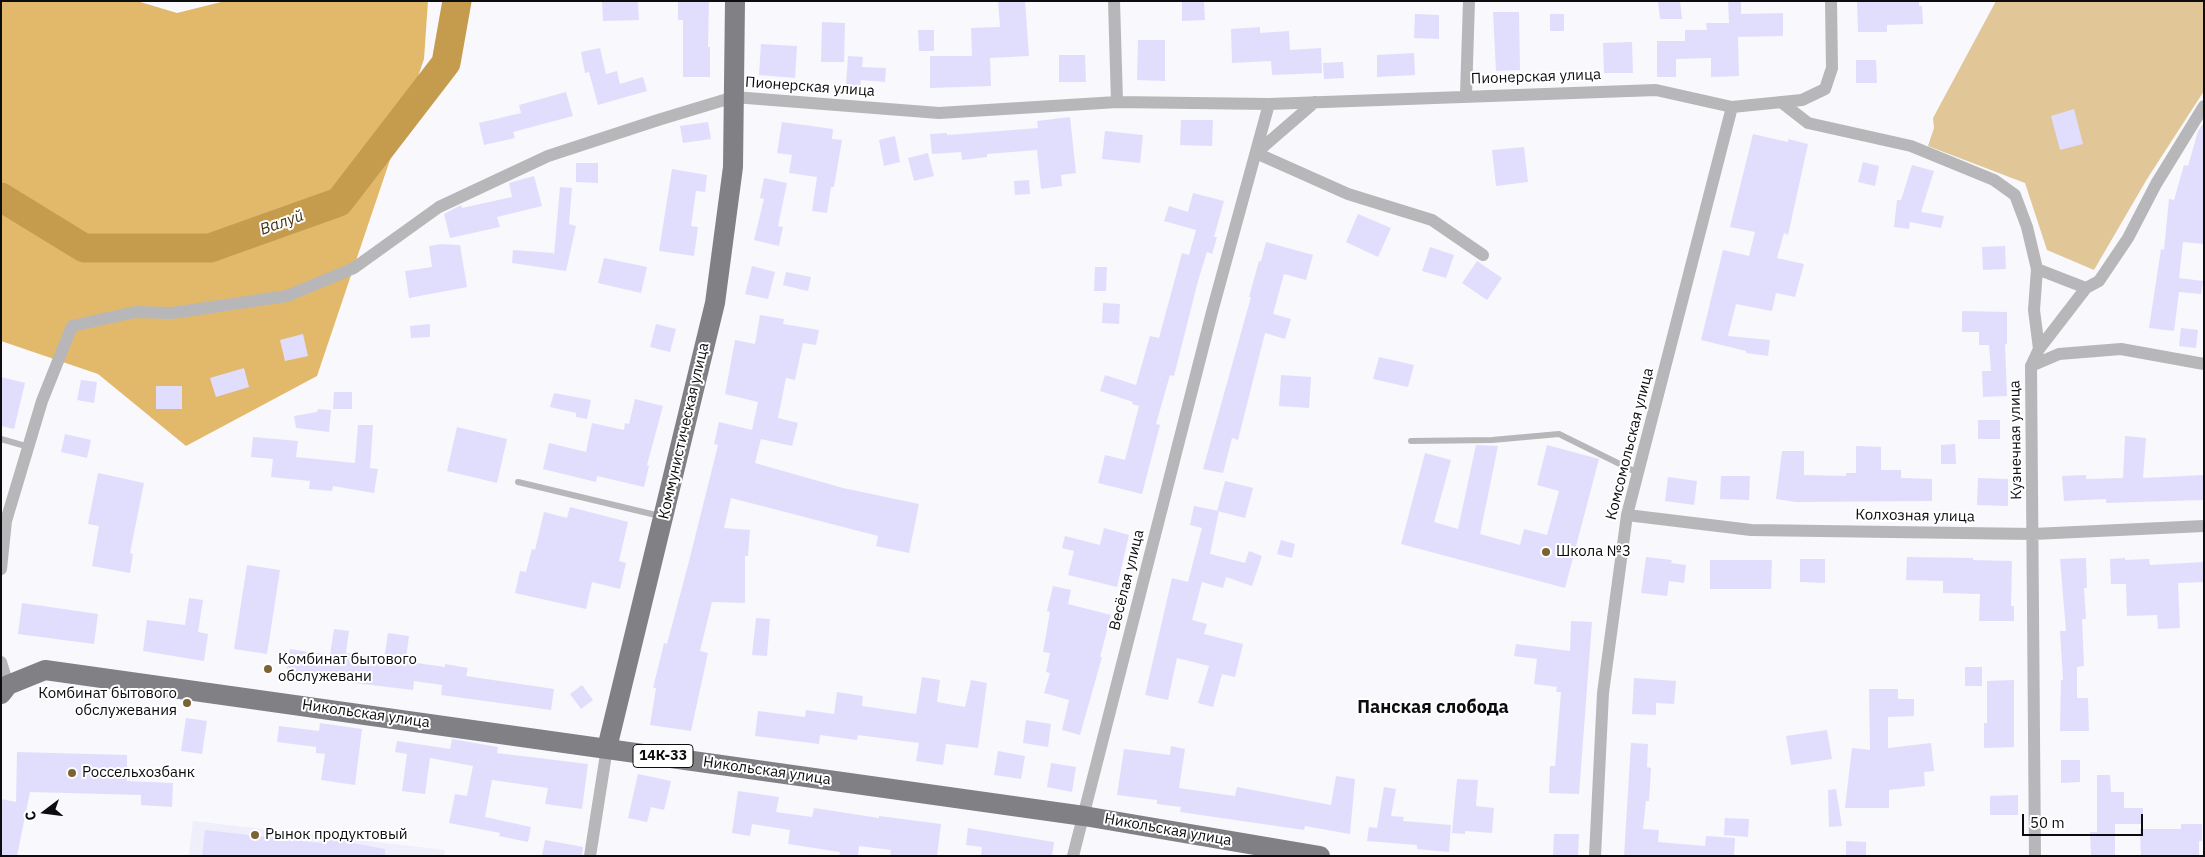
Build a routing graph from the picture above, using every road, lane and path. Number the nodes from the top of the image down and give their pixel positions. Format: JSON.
{"nodes":[{"id":1,"x":735,"y":1,"type":"edge"},
{"id":2,"x":1114,"y":1,"type":"edge"},
{"id":3,"x":1469,"y":1,"type":"edge"},
{"id":4,"x":1831,"y":1,"type":"edge"},
{"id":5,"x":1466,"y":95,"type":"junction"},
{"id":6,"x":734,"y":97,"type":"junction"},
{"id":7,"x":1117,"y":102,"type":"junction"},
{"id":8,"x":1315,"y":102,"type":"junction"},
{"id":9,"x":1780,"y":102,"type":"junction"},
{"id":10,"x":1269,"y":104,"type":"junction"},
{"id":11,"x":2204,"y":106,"type":"edge"},
{"id":12,"x":1732,"y":107,"type":"junction"},
{"id":13,"x":1256,"y":153,"type":"junction"},
{"id":14,"x":1483,"y":255,"type":"dead end"},
{"id":15,"x":2037,"y":270,"type":"junction"},
{"id":16,"x":2086,"y":288,"type":"junction"},
{"id":17,"x":2039,"y":348,"type":"junction"},
{"id":18,"x":2204,"y":364,"type":"edge"},
{"id":19,"x":2031,"y":366,"type":"junction"},
{"id":20,"x":1,"y":439,"type":"edge"},
{"id":21,"x":1412,"y":441,"type":"dead end"},
{"id":22,"x":29,"y":447,"type":"junction"},
{"id":23,"x":1638,"y":473,"type":"junction"},
{"id":24,"x":518,"y":482,"type":"dead end"},
{"id":25,"x":1627,"y":515,"type":"junction"},
{"id":26,"x":664,"y":517,"type":"junction"},
{"id":27,"x":2204,"y":526,"type":"edge"},
{"id":28,"x":2033,"y":534,"type":"junction"},
{"id":29,"x":1,"y":569,"type":"edge"},
{"id":30,"x":1,"y":662,"type":"edge"},
{"id":31,"x":5,"y":689,"type":"edge"},
{"id":32,"x":607,"y":748,"type":"junction"},
{"id":33,"x":1084,"y":816,"type":"junction"},
{"id":34,"x":590,"y":856,"type":"edge"},
{"id":35,"x":1073,"y":856,"type":"edge"},
{"id":36,"x":1320,"y":856,"type":"edge"},
{"id":37,"x":1595,"y":856,"type":"edge"},
{"id":38,"x":2035,"y":856,"type":"edge"}],
"edges":[{"from":1,"to":6,"type":"main road","name":"Коммунистическая улица"},
{"from":2,"to":7,"type":"street"},
{"from":3,"to":5,"type":"street"},
{"from":4,"to":9,"type":"street","name":"Пионерская улица"},
{"from":5,"to":8,"type":"street","name":"Пионерская улица"},
{"from":5,"to":12,"type":"street","name":"Пионерская улица"},
{"from":6,"to":7,"type":"street","name":"Пионерская улица"},
{"from":6,"to":22,"type":"street","name":"Пионерская улица"},
{"from":6,"to":26,"type":"main road","name":"Коммунистическая улица"},
{"from":7,"to":10,"type":"street","name":"Пионерская улица"},
{"from":8,"to":10,"type":"street","name":"Пионерская улица"},
{"from":8,"to":13,"type":"street"},
{"from":9,"to":12,"type":"street","name":"Пионерская улица"},
{"from":9,"to":15,"type":"street"},
{"from":10,"to":13,"type":"street"},
{"from":11,"to":16,"type":"street","name":"Кузнечная улица"},
{"from":12,"to":23,"type":"street","name":"Комсомольская улица"},
{"from":13,"to":14,"type":"street"},
{"from":13,"to":33,"type":"street","name":"Весёлая улица"},
{"from":15,"to":16,"type":"street"},
{"from":15,"to":17,"type":"street"},
{"from":16,"to":17,"type":"street","name":"Кузнечная улица"},
{"from":17,"to":19,"type":"street","name":"Кузнечная улица"},
{"from":18,"to":19,"type":"street"},
{"from":19,"to":28,"type":"street","name":"Кузнечная улица"},
{"from":20,"to":22,"type":"lane"},
{"from":21,"to":23,"type":"lane"},
{"from":22,"to":29,"type":"street"},
{"from":23,"to":25,"type":"street","name":"Комсомольская улица"},
{"from":24,"to":26,"type":"lane"},
{"from":25,"to":28,"type":"street","name":"Колхозная улица"},
{"from":25,"to":37,"type":"street","name":"Комсомольская улица"},
{"from":26,"to":32,"type":"main road","name":"Коммунистическая улица"},
{"from":27,"to":28,"type":"street","name":"Колхозная улица"},
{"from":28,"to":38,"type":"street","name":"Кузнечная улица"},
{"from":30,"to":31,"type":"street"},
{"from":31,"to":32,"type":"main road","name":"Никольская улица","number":"14К-33"},
{"from":32,"to":33,"type":"main road","name":"Никольская улица","number":"14К-33"},
{"from":32,"to":34,"type":"street","name":"Коммунистическая улица"},
{"from":33,"to":35,"type":"street","name":"Весёлая улица"},
{"from":33,"to":36,"type":"main road","name":"Никольская улица","number":"14К-33"}]}
